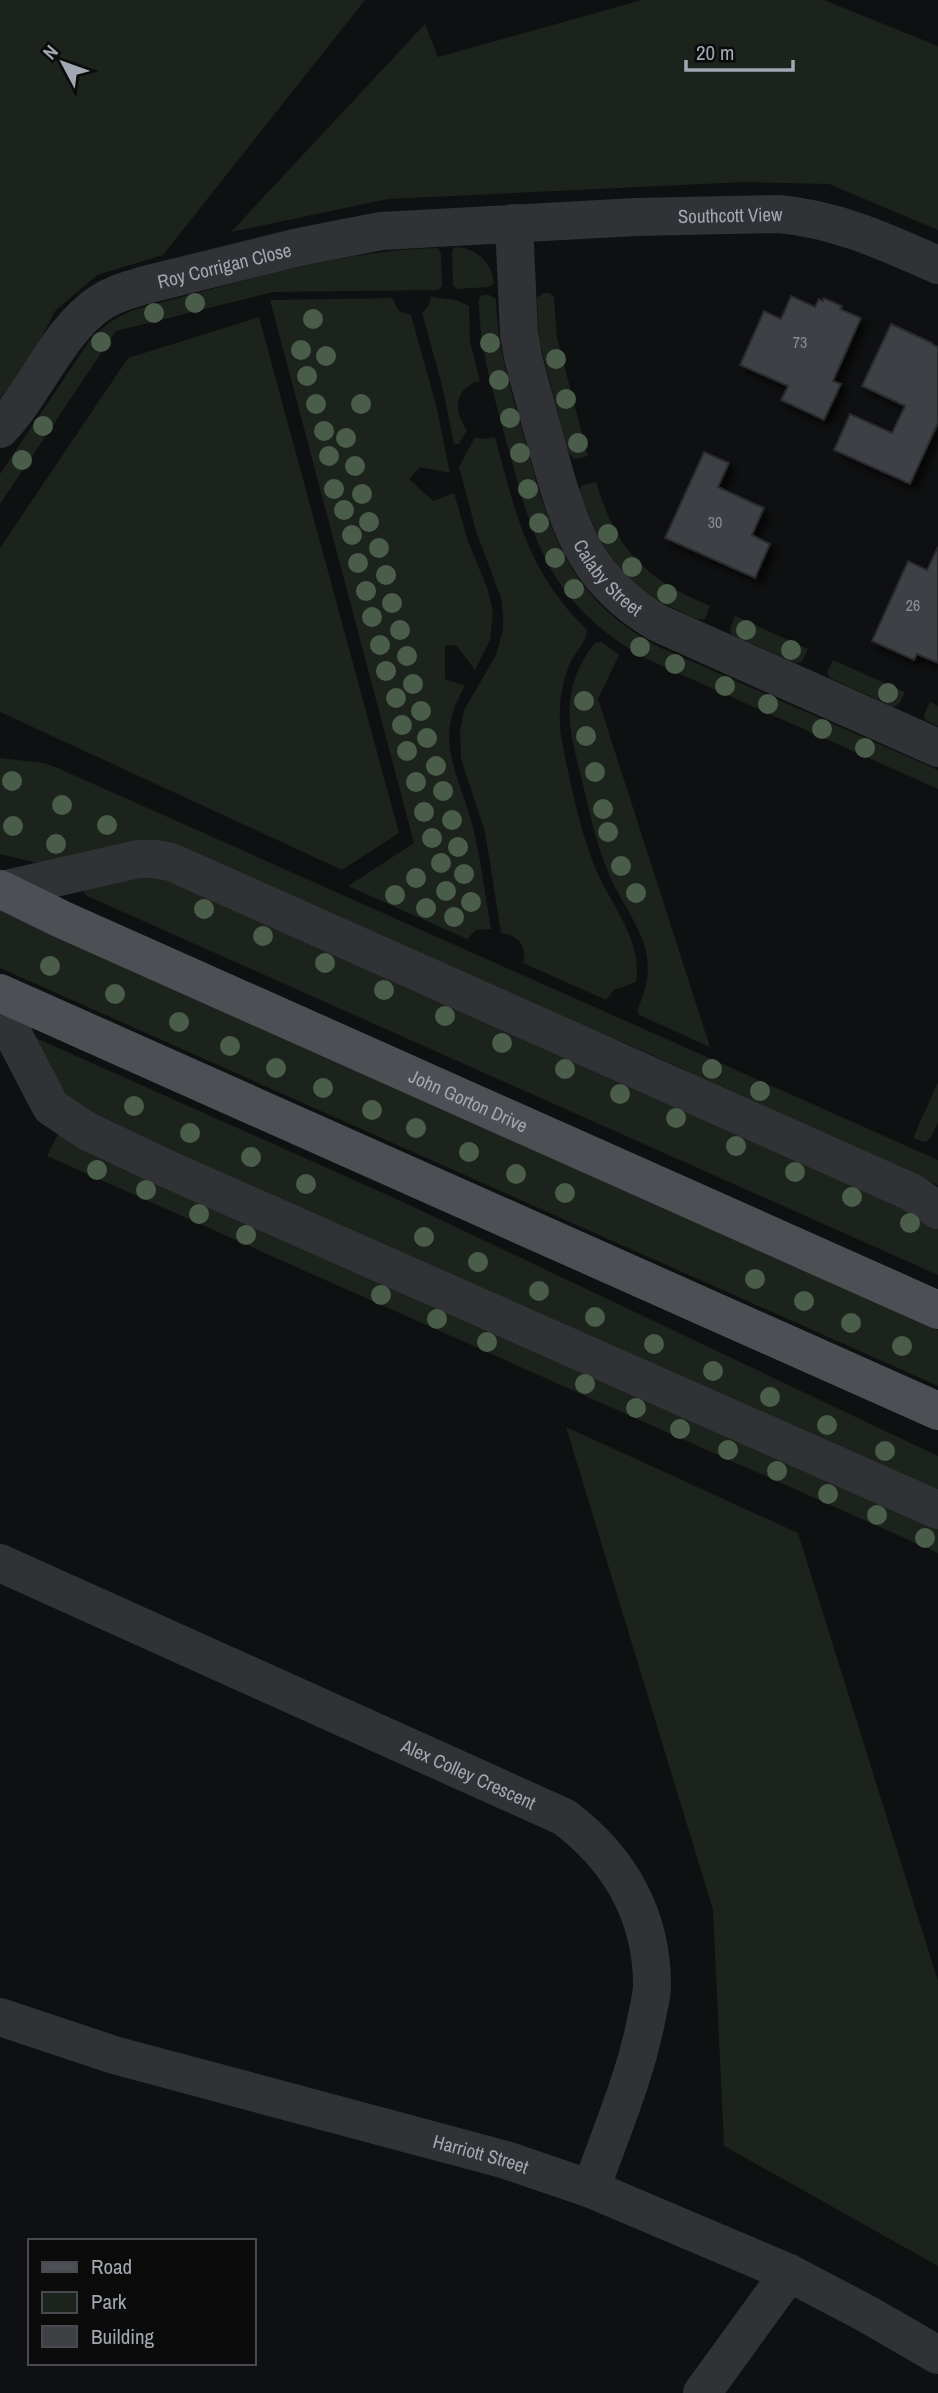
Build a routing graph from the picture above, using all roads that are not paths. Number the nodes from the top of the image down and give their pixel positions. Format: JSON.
{"nodes":[{"id":1,"x":513,"y":223,"type":"junction"},
{"id":2,"x":938,"y":265,"type":"edge"},
{"id":3,"x":0,"y":429,"type":"edge"},
{"id":4,"x":938,"y":748,"type":"edge"},
{"id":5,"x":1,"y":889,"type":"edge"},
{"id":6,"x":0,"y":993,"type":"edge"},
{"id":7,"x":0,"y":1009,"type":"edge"},
{"id":8,"x":938,"y":1210,"type":"edge"},
{"id":9,"x":938,"y":1310,"type":"edge"},
{"id":10,"x":938,"y":1411,"type":"edge"},
{"id":11,"x":938,"y":1510,"type":"edge"},
{"id":12,"x":0,"y":1563,"type":"edge"},
{"id":13,"x":0,"y":2017,"type":"edge"},
{"id":14,"x":591,"y":2189,"type":"junction"},
{"id":15,"x":789,"y":2273,"type":"junction"},
{"id":16,"x":938,"y":2355,"type":"edge"},
{"id":17,"x":702,"y":2393,"type":"edge"}],
"edges":[{"from":1,"to":2,"type":"street","name":"Southcott View"},
{"from":1,"to":3,"type":"street","name":"Roy Corrigan Close"},
{"from":1,"to":4,"type":"street","name":"Calaby Street"},
{"from":5,"to":8,"type":"street"},
{"from":5,"to":9,"type":"main road","name":"John Gorton Drive"},
{"from":6,"to":10,"type":"main road"},
{"from":7,"to":11,"type":"street"},
{"from":12,"to":14,"type":"street","name":"Alex Colley Crescent"},
{"from":13,"to":14,"type":"street","name":"Harriott Street"},
{"from":14,"to":15,"type":"street","name":"Harriott Street"},
{"from":15,"to":16,"type":"street","name":"Harriott Street"},
{"from":15,"to":17,"type":"street"}]}
